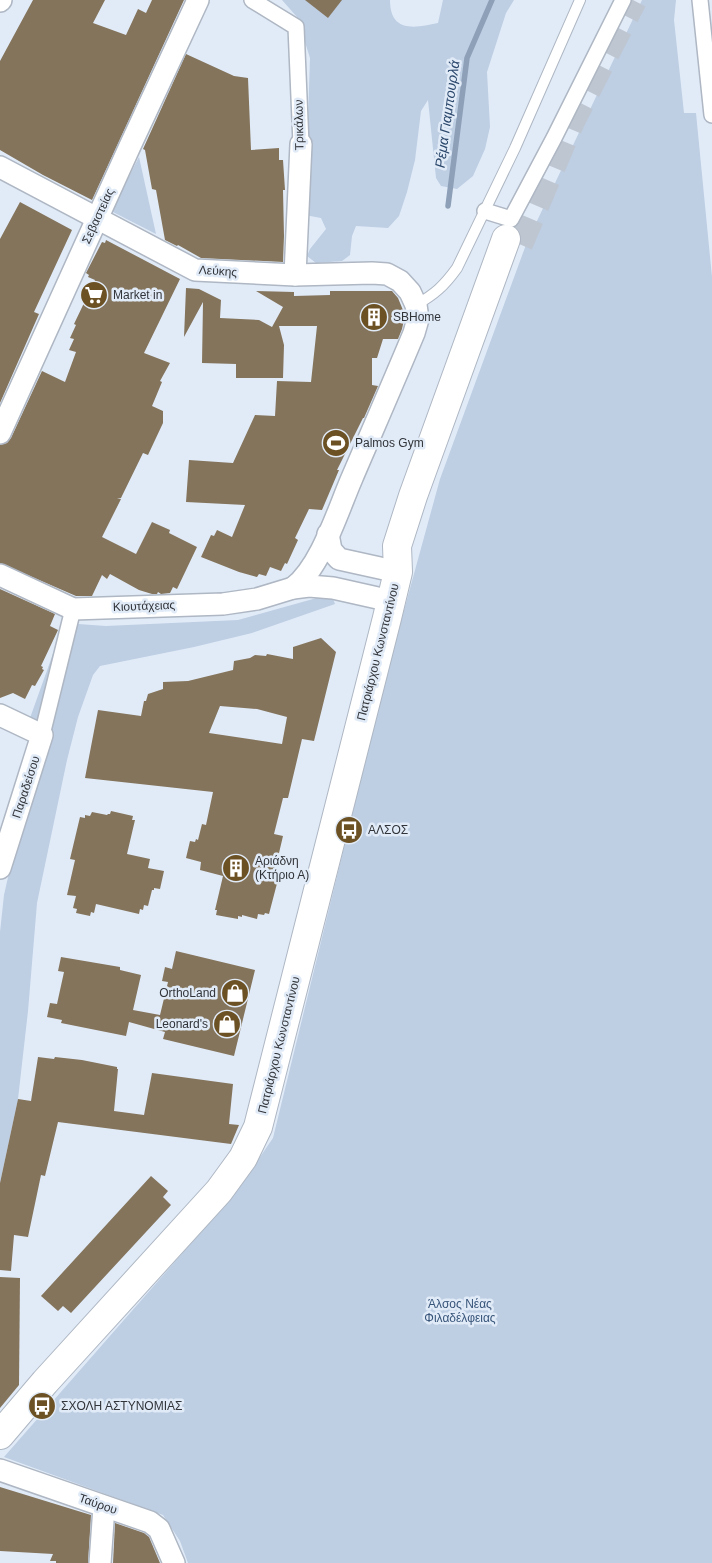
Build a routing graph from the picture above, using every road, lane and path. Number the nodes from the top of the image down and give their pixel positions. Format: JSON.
{"nodes":[{"id":1,"x":198,"y":0,"type":"edge"},
{"id":2,"x":252,"y":0,"type":"edge"},
{"id":3,"x":580,"y":0,"type":"edge"},
{"id":4,"x":623,"y":0,"type":"edge"},
{"id":5,"x":700,"y":0,"type":"edge"},
{"id":6,"x":712,"y":115,"type":"edge"},
{"id":7,"x":301,"y":144,"type":"joint"},
{"id":8,"x":0,"y":167,"type":"edge"},
{"id":9,"x":485,"y":211,"type":"junction"},
{"id":10,"x":97,"y":218,"type":"junction"},
{"id":11,"x":513,"y":242,"type":"tunnel mouth"},
{"id":12,"x":295,"y":275,"type":"junction"},
{"id":13,"x":416,"y":305,"type":"junction"},
{"id":14,"x":0,"y":433,"type":"edge"},
{"id":15,"x":328,"y":534,"type":"junction"},
{"id":16,"x":340,"y":559,"type":"junction"},
{"id":17,"x":398,"y":572,"type":"junction"},
{"id":18,"x":0,"y":575,"type":"edge"},
{"id":19,"x":293,"y":588,"type":"junction"},
{"id":20,"x":333,"y":588,"type":"junction"},
{"id":21,"x":391,"y":601,"type":"junction"},
{"id":22,"x":73,"y":609,"type":"junction"},
{"id":23,"x":0,"y":715,"type":"edge"},
{"id":24,"x":42,"y":735,"type":"junction"},
{"id":25,"x":0,"y":868,"type":"edge"},
{"id":26,"x":0,"y":1435,"type":"edge"},
{"id":27,"x":0,"y":1470,"type":"edge"},
{"id":28,"x":104,"y":1506,"type":"junction"},
{"id":29,"x":100,"y":1563,"type":"edge"},
{"id":30,"x":174,"y":1563,"type":"edge"}],
"edges":[{"from":1,"to":10,"type":"street","name":"Σεβαστείας"},
{"from":2,"to":7,"type":"street","name":"Τρικάλων"},
{"from":3,"to":9,"type":"lane"},
{"from":4,"to":9,"type":"street"},
{"from":5,"to":6,"type":"street"},
{"from":7,"to":12,"type":"street","name":"Τρικάλων"},
{"from":8,"to":10,"type":"street","name":"Λεύκης"},
{"from":9,"to":13,"type":"lane"},
{"from":10,"to":12,"type":"street","name":"Λεύκης"},
{"from":10,"to":14,"type":"street","name":"Σεβαστείας"},
{"from":11,"to":17,"type":"main road","name":"Πατριάρχου Κωνσταντίνου"},
{"from":12,"to":13,"type":"street","name":"Λεύκης"},
{"from":13,"to":15,"type":"street","name":"Κιουτάχειας"},
{"from":15,"to":16,"type":"street"},
{"from":15,"to":19,"type":"street","name":"Κιουτάχειας"},
{"from":16,"to":17,"type":"street"},
{"from":16,"to":20,"type":"street"},
{"from":17,"to":21,"type":"main road","name":"Πατριάρχου Κωνσταντίνου"},
{"from":18,"to":22,"type":"street","name":"Κιουτάχειας"},
{"from":19,"to":20,"type":"street","name":"Κιουτάχειας"},
{"from":19,"to":22,"type":"street","name":"Κιουτάχειας"},
{"from":20,"to":21,"type":"street","name":"Κιουτάχειας"},
{"from":21,"to":26,"type":"main road","name":"Πατριάρχου Κωνσταντίνου"},
{"from":22,"to":24,"type":"street"},
{"from":23,"to":24,"type":"street"},
{"from":24,"to":25,"type":"street","name":"Παραδείσου"},
{"from":27,"to":28,"type":"street","name":"Ταύρου"},
{"from":28,"to":29,"type":"street"},
{"from":28,"to":30,"type":"street","name":"Ταύρου"}]}
